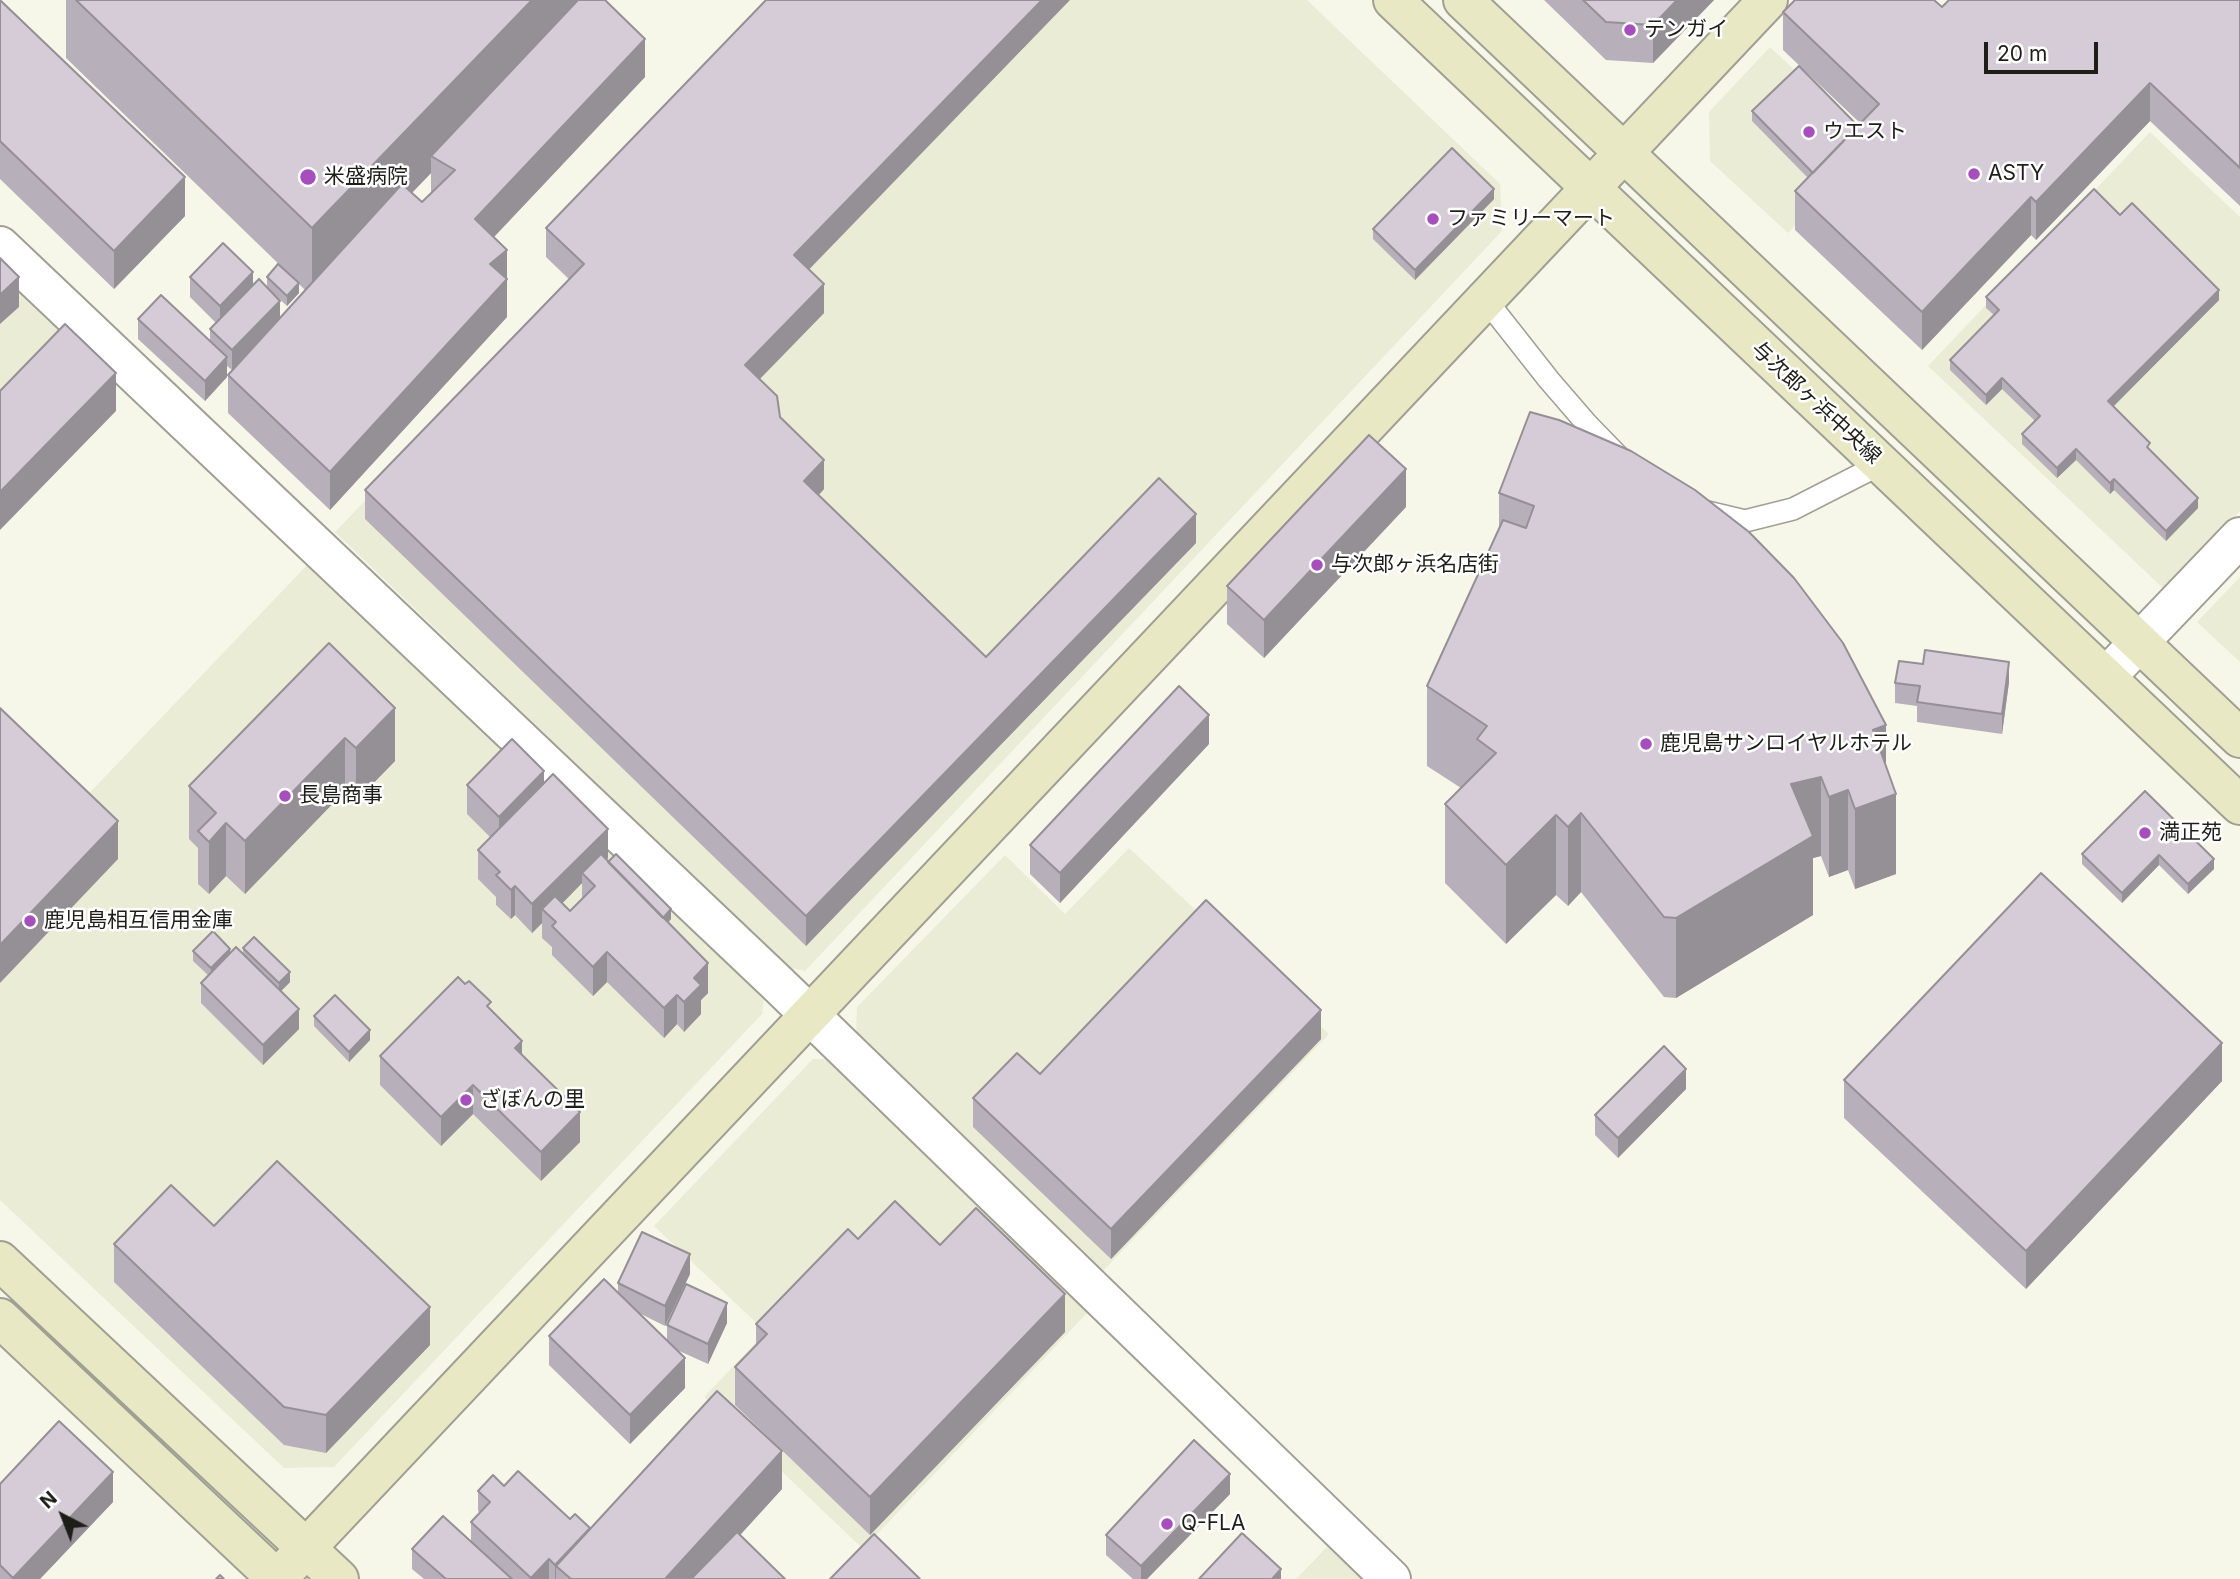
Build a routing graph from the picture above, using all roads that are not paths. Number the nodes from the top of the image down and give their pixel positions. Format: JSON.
{"nodes":[{"id":1,"x":1462,"y":0,"type":"edge"},
{"id":2,"x":1768,"y":0,"type":"edge"},
{"id":3,"x":1400,"y":2,"type":"edge"},
{"id":4,"x":1623,"y":154,"type":"junction"},
{"id":5,"x":1591,"y":188,"type":"junction"},
{"id":6,"x":0,"y":246,"type":"edge"},
{"id":7,"x":1486,"y":300,"type":"junction"},
{"id":8,"x":1913,"y":428,"type":"junction"},
{"id":9,"x":1881,"y":464,"type":"junction"},
{"id":10,"x":1639,"y":472,"type":"edge"},
{"id":11,"x":1681,"y":501,"type":"edge"},
{"id":12,"x":2240,"y":537,"type":"edge"},
{"id":13,"x":2138,"y":643,"type":"junction"},
{"id":14,"x":2106,"y":677,"type":"junction"},
{"id":15,"x":2240,"y":738,"type":"edge"},
{"id":16,"x":2240,"y":805,"type":"edge"},
{"id":17,"x":810,"y":1015,"type":"junction"},
{"id":18,"x":0,"y":1261,"type":"edge"},
{"id":19,"x":0,"y":1318,"type":"edge"},
{"id":20,"x":305,"y":1548,"type":"junction"},
{"id":21,"x":277,"y":1579,"type":"edge"},
{"id":22,"x":339,"y":1579,"type":"edge"},
{"id":23,"x":1391,"y":1579,"type":"edge"}],
"edges":[{"from":1,"to":4,"type":"street"},
{"from":2,"to":4,"type":"street"},
{"from":3,"to":5,"type":"street","name":"与次郎ヶ浜中央線"},
{"from":4,"to":5,"type":"street"},
{"from":4,"to":8,"type":"street"},
{"from":5,"to":7,"type":"street"},
{"from":5,"to":9,"type":"street","name":"与次郎ヶ浜中央線"},
{"from":6,"to":17,"type":"street"},
{"from":7,"to":10,"type":"lane"},
{"from":7,"to":17,"type":"street"},
{"from":8,"to":9,"type":"street"},
{"from":8,"to":13,"type":"street"},
{"from":9,"to":11,"type":"lane"},
{"from":9,"to":14,"type":"street","name":"与次郎ヶ浜中央線"},
{"from":12,"to":13,"type":"street"},
{"from":13,"to":14,"type":"street"},
{"from":13,"to":15,"type":"street"},
{"from":14,"to":16,"type":"street","name":"与次郎ヶ浜中央線"},
{"from":17,"to":20,"type":"street"},
{"from":17,"to":23,"type":"street"},
{"from":18,"to":20,"type":"street"},
{"from":19,"to":21,"type":"street"},
{"from":20,"to":21,"type":"street"},
{"from":20,"to":22,"type":"street"}]}
